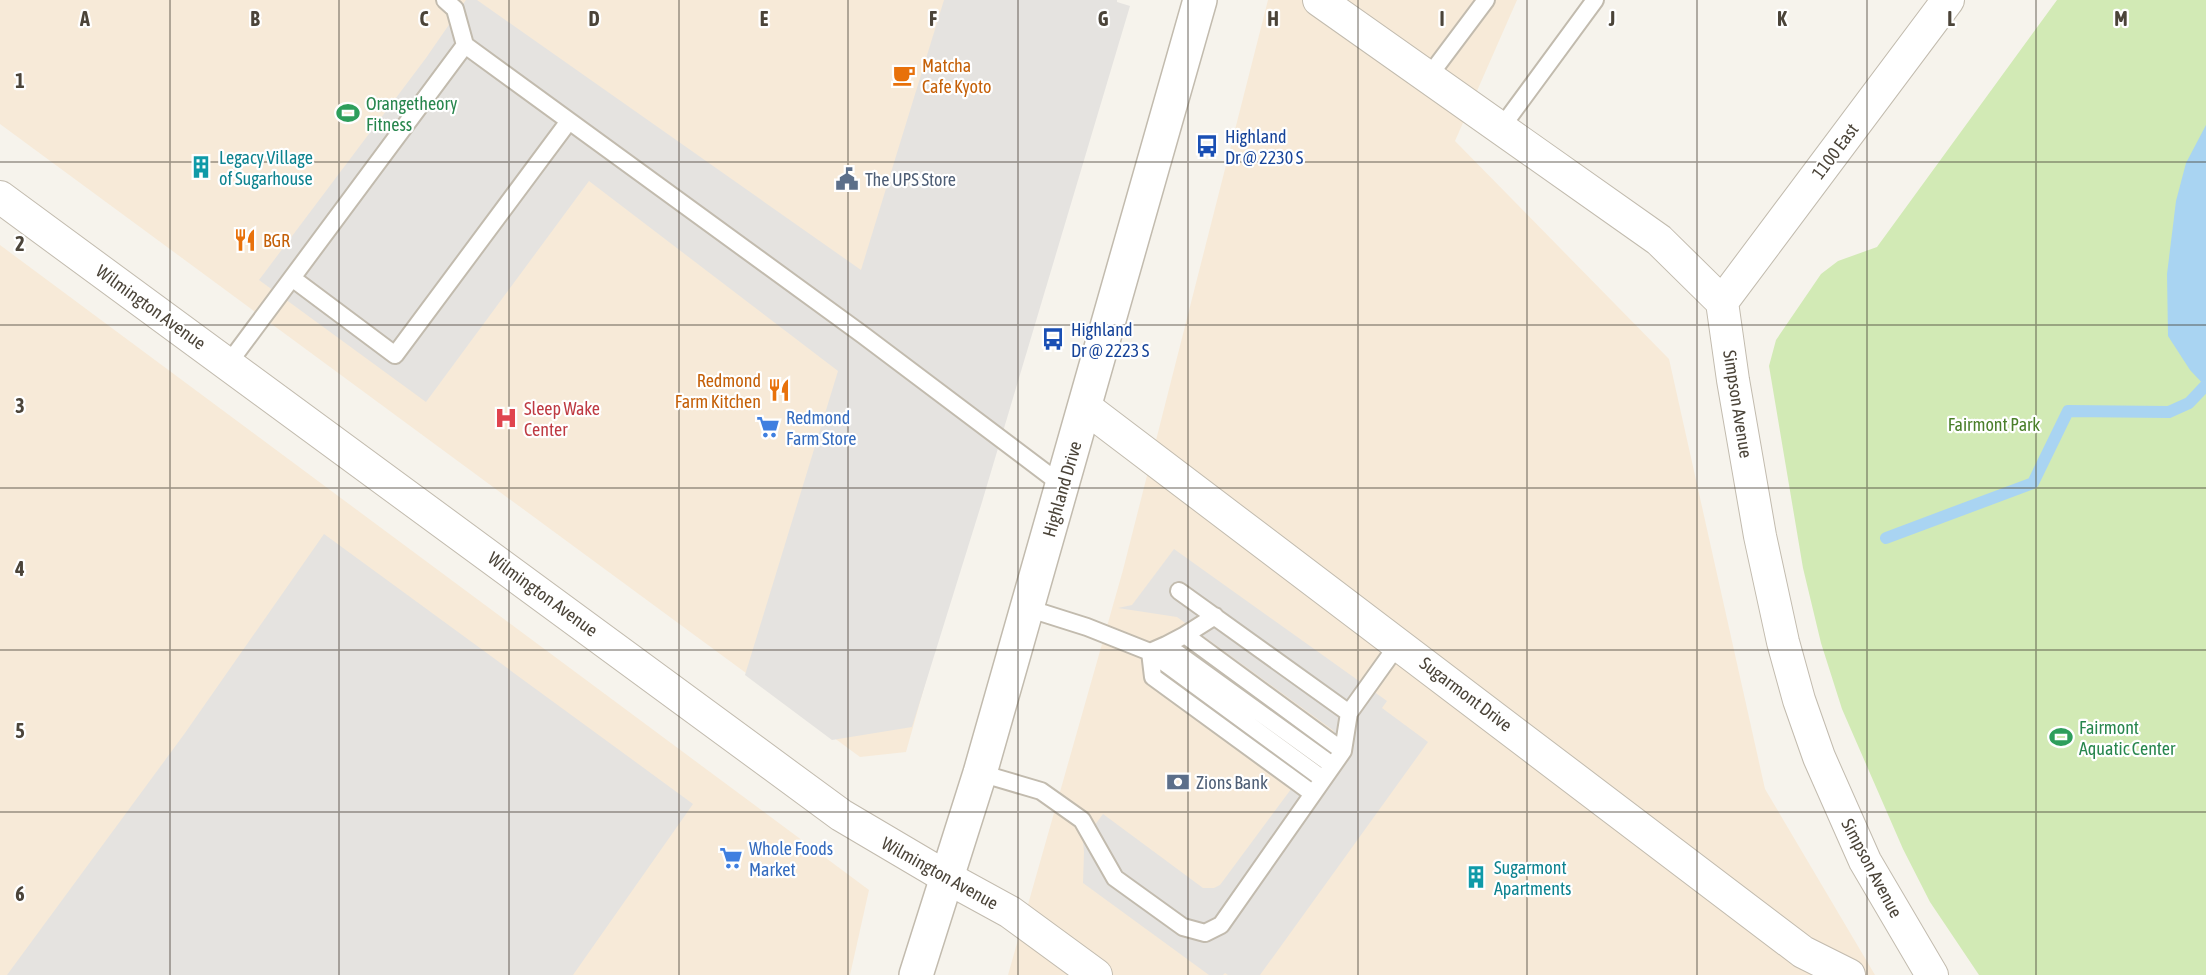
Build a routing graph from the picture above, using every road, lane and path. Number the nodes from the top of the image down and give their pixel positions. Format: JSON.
{"nodes":[{"id":1,"x":445,"y":0,"type":"edge"},
{"id":2,"x":1200,"y":0,"type":"edge"},
{"id":3,"x":1318,"y":0,"type":"edge"},
{"id":4,"x":1486,"y":0,"type":"edge"},
{"id":5,"x":1595,"y":0,"type":"edge"},
{"id":6,"x":1948,"y":0,"type":"edge"},
{"id":7,"x":465,"y":45,"type":"junction"},
{"id":8,"x":1429,"y":76,"type":"junction"},
{"id":9,"x":569,"y":121,"type":"junction"},
{"id":10,"x":1501,"y":128,"type":"junction"},
{"id":11,"x":0,"y":197,"type":"edge"},
{"id":12,"x":292,"y":278,"type":"junction"},
{"id":13,"x":1722,"y":302,"type":"junction"},
{"id":14,"x":228,"y":364,"type":"junction"},
{"id":15,"x":1085,"y":407,"type":"junction"},
{"id":16,"x":1062,"y":485,"type":"junction"},
{"id":17,"x":1179,"y":591,"type":"dead end"},
{"id":18,"x":1027,"y":608,"type":"junction"},
{"id":19,"x":1215,"y":616,"type":"junction"},
{"id":20,"x":1185,"y":635,"type":"junction"},
{"id":21,"x":1399,"y":644,"type":"junction"},
{"id":22,"x":1158,"y":649,"type":"junction"},
{"id":23,"x":1349,"y":713,"type":"junction"},
{"id":24,"x":1342,"y":751,"type":"junction"},
{"id":25,"x":1332,"y":765,"type":"junction"},
{"id":26,"x":980,"y":772,"type":"junction"},
{"id":27,"x":1323,"y":779,"type":"junction"},
{"id":28,"x":1312,"y":793,"type":"junction"},
{"id":29,"x":946,"y":877,"type":"junction"},
{"id":30,"x":916,"y":975,"type":"edge"},
{"id":31,"x":1096,"y":975,"type":"edge"},
{"id":32,"x":1849,"y":975,"type":"edge"},
{"id":33,"x":1932,"y":975,"type":"edge"}],
"edges":[{"from":1,"to":7,"type":"lane"},
{"from":2,"to":15,"type":"street","name":"Highland Drive"},
{"from":3,"to":8,"type":"street"},
{"from":4,"to":8,"type":"lane"},
{"from":5,"to":10,"type":"lane"},
{"from":6,"to":13,"type":"street","name":"1100 East"},
{"from":7,"to":9,"type":"lane"},
{"from":7,"to":12,"type":"lane"},
{"from":8,"to":10,"type":"street"},
{"from":9,"to":12,"type":"lane"},
{"from":9,"to":16,"type":"lane"},
{"from":10,"to":13,"type":"street"},
{"from":11,"to":14,"type":"street","name":"Wilmington Avenue"},
{"from":12,"to":14,"type":"lane"},
{"from":13,"to":33,"type":"street","name":"Simpson Avenue"},
{"from":14,"to":29,"type":"street","name":"Wilmington Avenue"},
{"from":15,"to":16,"type":"street","name":"Highland Drive"},
{"from":15,"to":21,"type":"street","name":"Sugarmont Drive"},
{"from":16,"to":18,"type":"street","name":"Highland Drive"},
{"from":17,"to":19,"type":"lane"},
{"from":18,"to":22,"type":"lane"},
{"from":18,"to":26,"type":"street","name":"Highland Drive"},
{"from":19,"to":20,"type":"lane"},
{"from":19,"to":23,"type":"lane"},
{"from":20,"to":22,"type":"lane"},
{"from":20,"to":24,"type":"lane"},
{"from":21,"to":23,"type":"lane"},
{"from":21,"to":32,"type":"street","name":"Sugarmont Drive"},
{"from":22,"to":25,"type":"lane"},
{"from":22,"to":27,"type":"lane"},
{"from":22,"to":28,"type":"lane"},
{"from":23,"to":24,"type":"lane"},
{"from":24,"to":25,"type":"lane"},
{"from":25,"to":27,"type":"lane"},
{"from":26,"to":28,"type":"lane"},
{"from":26,"to":29,"type":"street","name":"Highland Drive"},
{"from":27,"to":28,"type":"lane"},
{"from":29,"to":30,"type":"street","name":"Highland Drive"},
{"from":29,"to":31,"type":"street","name":"Wilmington Avenue"}]}
